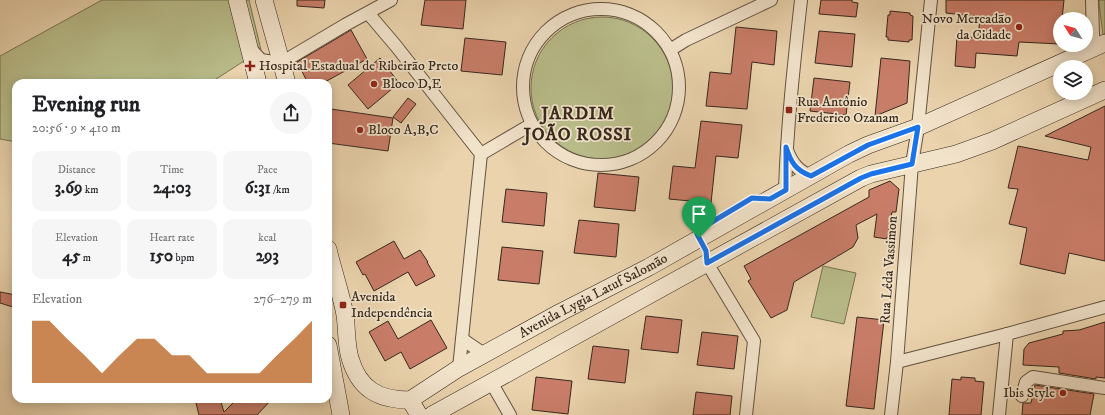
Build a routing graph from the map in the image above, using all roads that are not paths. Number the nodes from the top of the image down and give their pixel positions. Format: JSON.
{"nodes":[{"id":1,"x":237,"y":0,"type":"edge"},
{"id":2,"x":264,"y":0,"type":"edge"},
{"id":3,"x":391,"y":0,"type":"edge"},
{"id":4,"x":771,"y":0,"type":"edge"},
{"id":5,"x":801,"y":0,"type":"edge"},
{"id":6,"x":931,"y":0,"type":"edge"},
{"id":7,"x":1092,"y":0,"type":"edge"},
{"id":8,"x":368,"y":13,"type":"junction"},
{"id":9,"x":1100,"y":46,"type":"edge"},
{"id":10,"x":249,"y":48,"type":"junction"},
{"id":11,"x":670,"y":50,"type":"junction"},
{"id":12,"x":281,"y":63,"type":"junction"},
{"id":13,"x":257,"y":79,"type":"edge"},
{"id":14,"x":286,"y":79,"type":"edge"},
{"id":15,"x":1105,"y":90,"type":"edge"},
{"id":16,"x":532,"y":124,"type":"junction"},
{"id":17,"x":918,"y":127,"type":"junction"},
{"id":18,"x":786,"y":147,"type":"junction"},
{"id":19,"x":481,"y":154,"type":"junction"},
{"id":20,"x":912,"y":164,"type":"junction"},
{"id":21,"x":811,"y":176,"type":"junction"},
{"id":22,"x":786,"y":190,"type":"junction"},
{"id":23,"x":699,"y":238,"type":"junction"},
{"id":24,"x":707,"y":263,"type":"junction"},
{"id":25,"x":332,"y":264,"type":"edge"},
{"id":26,"x":1105,"y":307,"type":"edge"},
{"id":27,"x":1007,"y":334,"type":"junction"},
{"id":28,"x":462,"y":339,"type":"junction"},
{"id":29,"x":484,"y":354,"type":"junction"},
{"id":30,"x":897,"y":362,"type":"junction"},
{"id":31,"x":332,"y":364,"type":"edge"},
{"id":32,"x":459,"y":368,"type":"junction"},
{"id":33,"x":491,"y":382,"type":"junction"},
{"id":34,"x":1105,"y":388,"type":"edge"},
{"id":35,"x":1022,"y":396,"type":"dead end"},
{"id":36,"x":410,"y":400,"type":"junction"},
{"id":37,"x":342,"y":414,"type":"edge"},
{"id":38,"x":419,"y":415,"type":"edge"},
{"id":39,"x":432,"y":415,"type":"edge"},
{"id":40,"x":510,"y":415,"type":"edge"},
{"id":41,"x":746,"y":415,"type":"edge"},
{"id":42,"x":891,"y":415,"type":"edge"},
{"id":43,"x":999,"y":415,"type":"edge"}],
"edges":[{"from":1,"to":10,"type":"main road"},
{"from":2,"to":12,"type":"main road"},
{"from":3,"to":8,"type":"street"},
{"from":4,"to":11,"type":"street"},
{"from":5,"to":18,"type":"street"},
{"from":6,"to":17,"type":"street","name":"Rua Lêda Vassimon"},
{"from":7,"to":9,"type":"street"},
{"from":8,"to":12,"type":"street"},
{"from":8,"to":19,"type":"street"},
{"from":9,"to":17,"type":"main road","name":"Avenida Lygia Latuf Salomão"},
{"from":10,"to":12,"type":"street"},
{"from":10,"to":13,"type":"main road"},
{"from":11,"to":16,"type":"street"},
{"from":11,"to":16,"type":"street"},
{"from":12,"to":14,"type":"main road"},
{"from":15,"to":20,"type":"main road","name":"Avenida Lygia Latuf Salomão"},
{"from":16,"to":19,"type":"street"},
{"from":17,"to":20,"type":"street","name":"Rua Lêda Vassimon"},
{"from":17,"to":21,"type":"main road","name":"Avenida Lygia Latuf Salomão"},
{"from":18,"to":21,"type":"street"},
{"from":18,"to":22,"type":"street"},
{"from":19,"to":28,"type":"street"},
{"from":20,"to":24,"type":"main road","name":"Avenida Lygia Latuf Salomão"},
{"from":20,"to":30,"type":"street","name":"Rua Lêda Vassimon"},
{"from":21,"to":22,"type":"main road","name":"Avenida Lygia Latuf Salomão"},
{"from":22,"to":23,"type":"main road","name":"Avenida Lygia Latuf Salomão"},
{"from":23,"to":24,"type":"main road"},
{"from":23,"to":29,"type":"main road","name":"Avenida Lygia Latuf Salomão"},
{"from":24,"to":33,"type":"main road","name":"Avenida Lygia Latuf Salomão"},
{"from":24,"to":41,"type":"street"},
{"from":25,"to":36,"type":"main road"},
{"from":26,"to":27,"type":"street"},
{"from":27,"to":30,"type":"street"},
{"from":27,"to":43,"type":"street"},
{"from":28,"to":29,"type":"street"},
{"from":28,"to":32,"type":"street"},
{"from":29,"to":32,"type":"main road","name":"Avenida Lygia Latuf Salomão"},
{"from":30,"to":42,"type":"street","name":"Rua Lêda Vassimon"},
{"from":31,"to":37,"type":"main road"},
{"from":32,"to":36,"type":"main road","name":"Avenida Lygia Latuf Salomão"},
{"from":33,"to":39,"type":"main road","name":"Avenida Lygia Latuf Salomão"},
{"from":33,"to":40,"type":"street"},
{"from":34,"to":35,"type":"street"},
{"from":36,"to":38,"type":"main road"}]}
